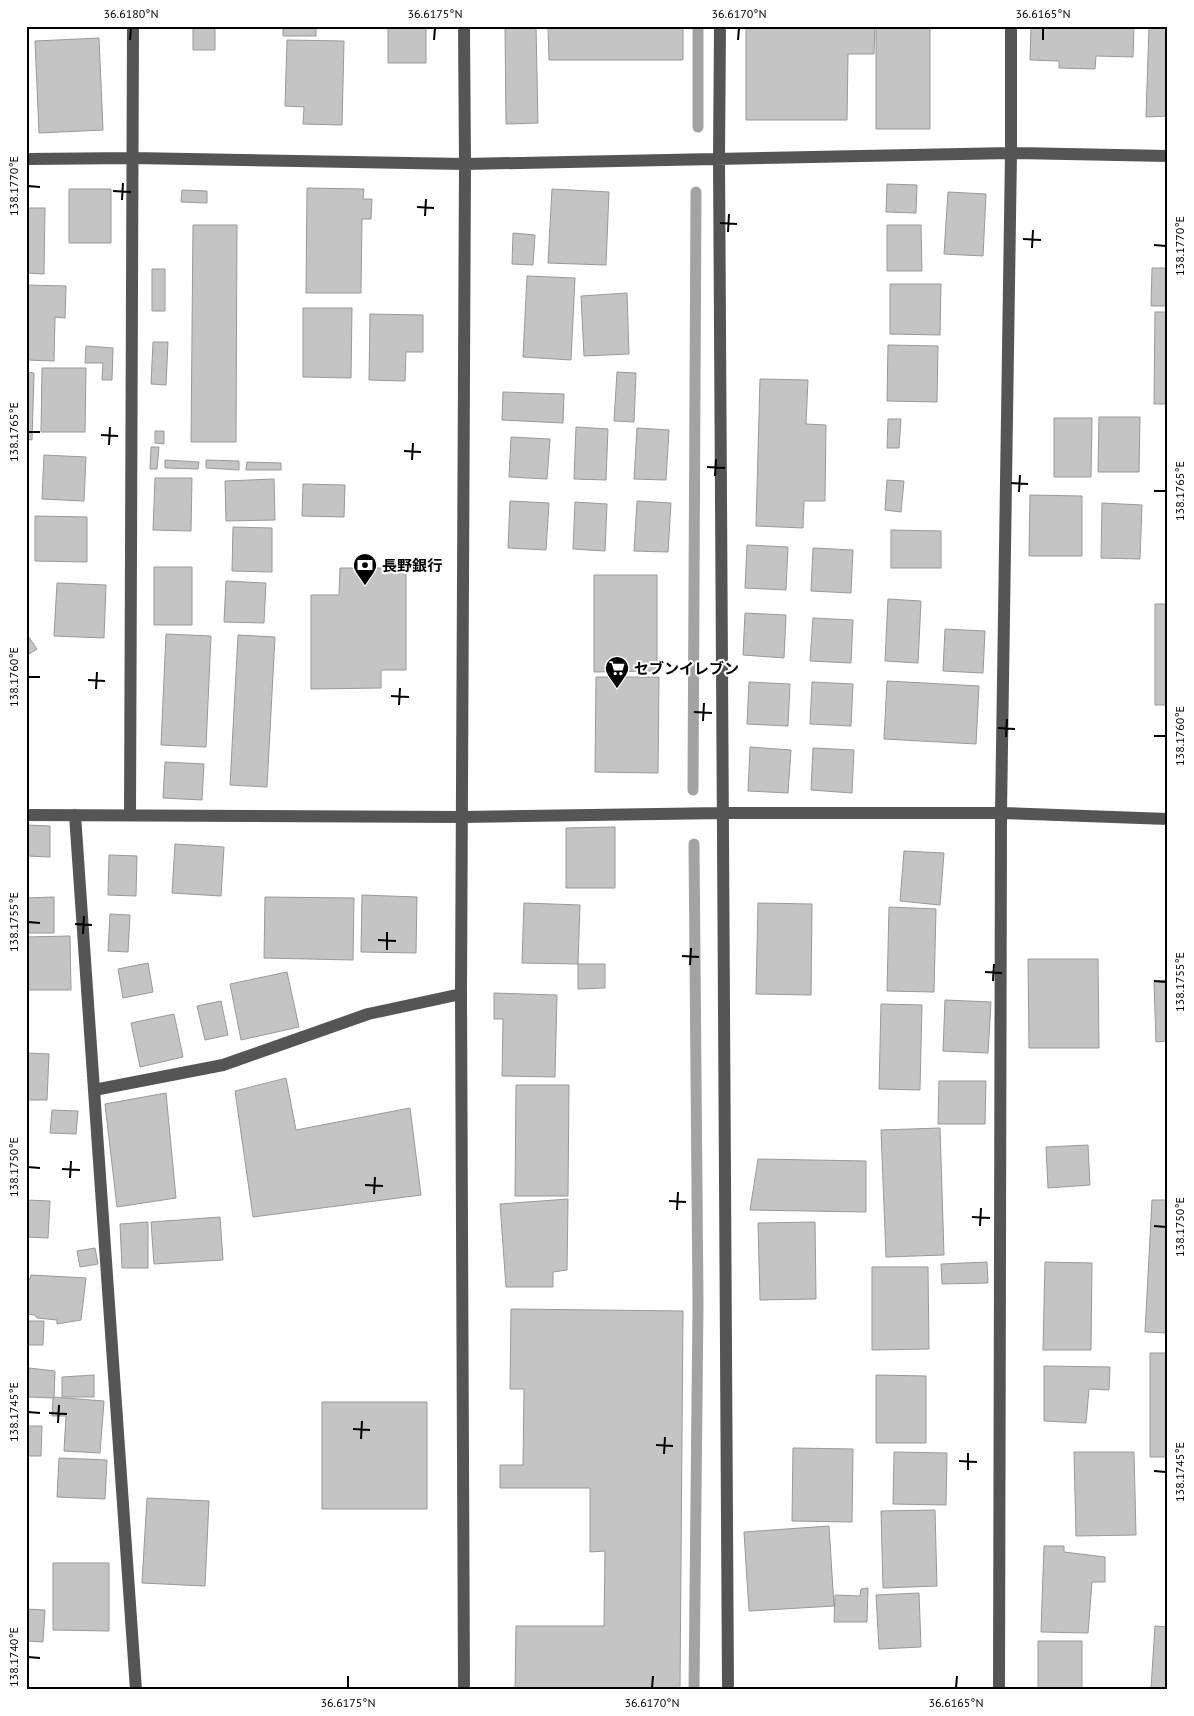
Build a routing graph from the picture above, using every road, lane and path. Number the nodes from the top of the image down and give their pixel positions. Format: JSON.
{"nodes":[{"id":1,"x":133,"y":26,"type":"edge"},
{"id":2,"x":464,"y":26,"type":"edge"},
{"id":3,"x":720,"y":26,"type":"edge"},
{"id":4,"x":1011,"y":26,"type":"edge"},
{"id":5,"x":1011,"y":153,"type":"junction"},
{"id":6,"x":1168,"y":156,"type":"edge"},
{"id":7,"x":133,"y":158,"type":"junction"},
{"id":8,"x":719,"y":158,"type":"junction"},
{"id":9,"x":26,"y":159,"type":"edge"},
{"id":10,"x":465,"y":164,"type":"junction"},
{"id":11,"x":723,"y":813,"type":"junction"},
{"id":12,"x":1001,"y":813,"type":"junction"},
{"id":13,"x":26,"y":814,"type":"edge"},
{"id":14,"x":76,"y":815,"type":"junction"},
{"id":15,"x":130,"y":816,"type":"junction"},
{"id":16,"x":462,"y":817,"type":"junction"},
{"id":17,"x":1168,"y":819,"type":"edge"},
{"id":18,"x":461,"y":994,"type":"junction"},
{"id":19,"x":94,"y":1090,"type":"junction"},
{"id":20,"x":136,"y":1690,"type":"edge"},
{"id":21,"x":464,"y":1690,"type":"edge"},
{"id":22,"x":728,"y":1690,"type":"edge"},
{"id":23,"x":999,"y":1690,"type":"edge"}],
"edges":[{"from":1,"to":7,"type":"street"},
{"from":2,"to":10,"type":"street"},
{"from":3,"to":8,"type":"street"},
{"from":4,"to":5,"type":"street"},
{"from":5,"to":6,"type":"street"},
{"from":5,"to":8,"type":"street"},
{"from":5,"to":12,"type":"street"},
{"from":7,"to":9,"type":"street"},
{"from":7,"to":10,"type":"street"},
{"from":7,"to":15,"type":"street"},
{"from":8,"to":10,"type":"street"},
{"from":8,"to":11,"type":"street"},
{"from":10,"to":16,"type":"street"},
{"from":11,"to":12,"type":"street"},
{"from":11,"to":16,"type":"street"},
{"from":11,"to":22,"type":"street"},
{"from":12,"to":17,"type":"street"},
{"from":12,"to":23,"type":"street"},
{"from":13,"to":14,"type":"street"},
{"from":14,"to":15,"type":"street"},
{"from":14,"to":19,"type":"street"},
{"from":15,"to":16,"type":"street"},
{"from":16,"to":18,"type":"street"},
{"from":18,"to":19,"type":"street"},
{"from":18,"to":21,"type":"street"},
{"from":19,"to":20,"type":"street"}]}
